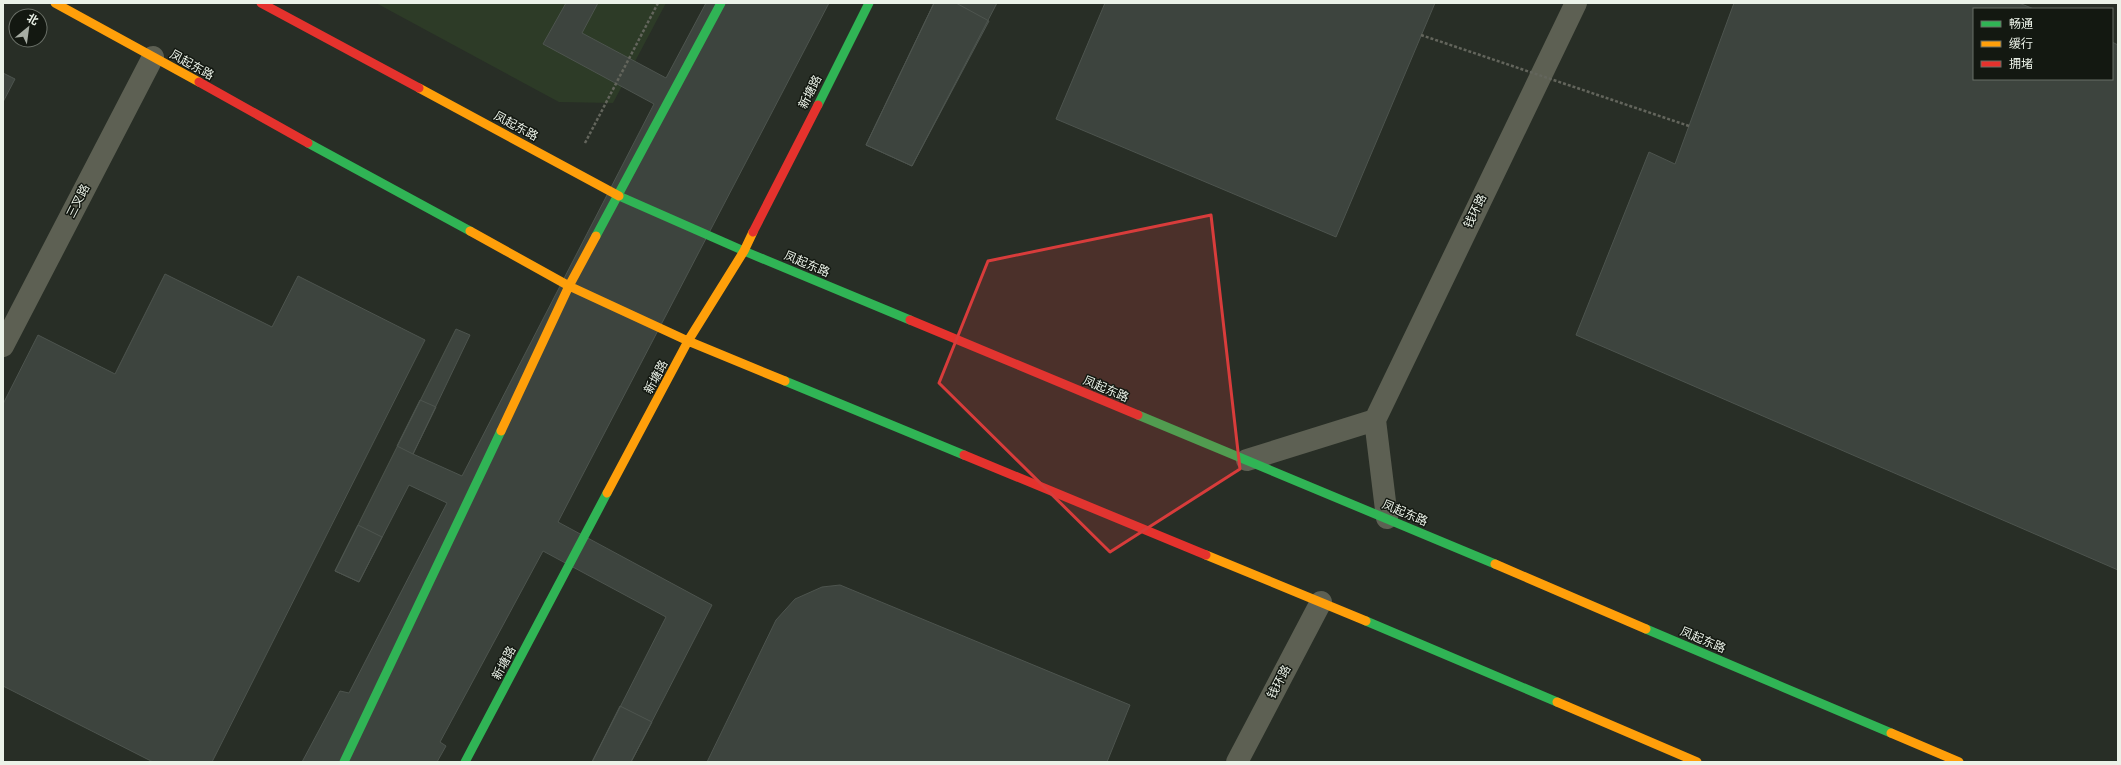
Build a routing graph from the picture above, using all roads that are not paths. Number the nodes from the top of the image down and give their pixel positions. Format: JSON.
{"nodes":[{"id":1,"x":56,"y":3,"type":"edge"},
{"id":2,"x":261,"y":3,"type":"edge"},
{"id":3,"x":721,"y":3,"type":"edge"},
{"id":4,"x":869,"y":3,"type":"edge"},
{"id":5,"x":1576,"y":3,"type":"edge"},
{"id":6,"x":153,"y":57,"type":"junction"},
{"id":7,"x":618,"y":195,"type":"junction"},
{"id":8,"x":744,"y":251,"type":"junction"},
{"id":9,"x":569,"y":286,"type":"junction"},
{"id":10,"x":688,"y":341,"type":"junction"},
{"id":11,"x":3,"y":346,"type":"edge"},
{"id":12,"x":1375,"y":420,"type":"junction"},
{"id":13,"x":1247,"y":460,"type":"junction"},
{"id":14,"x":1387,"y":518,"type":"junction"},
{"id":15,"x":1321,"y":602,"type":"junction"},
{"id":16,"x":344,"y":762,"type":"edge"},
{"id":17,"x":465,"y":762,"type":"edge"},
{"id":18,"x":1237,"y":762,"type":"edge"},
{"id":19,"x":1697,"y":762,"type":"edge"},
{"id":20,"x":1959,"y":762,"type":"edge"}],
"edges":[{"from":1,"to":6,"type":"main road","name":"凤起东路"},
{"from":2,"to":7,"type":"main road","name":"凤起东路"},
{"from":3,"to":7,"type":"main road"},
{"from":4,"to":8,"type":"main road","name":"新塘路"},
{"from":5,"to":12,"type":"street","name":"钱环路"},
{"from":6,"to":9,"type":"main road","name":"凤起东路"},
{"from":6,"to":11,"type":"street","name":"三叉路"},
{"from":7,"to":8,"type":"main road","name":"凤起东路"},
{"from":7,"to":9,"type":"main road"},
{"from":8,"to":10,"type":"main road","name":"新塘路"},
{"from":8,"to":13,"type":"main road","name":"凤起东路"},
{"from":9,"to":10,"type":"main road","name":"凤起东路"},
{"from":9,"to":16,"type":"main road"},
{"from":10,"to":15,"type":"main road","name":"凤起东路"},
{"from":10,"to":17,"type":"main road","name":"新塘路"},
{"from":12,"to":13,"type":"street"},
{"from":12,"to":14,"type":"street"},
{"from":13,"to":14,"type":"main road","name":"凤起东路"},
{"from":14,"to":20,"type":"main road","name":"凤起东路"},
{"from":15,"to":18,"type":"street","name":"钱环路"},
{"from":15,"to":19,"type":"main road","name":"凤起东路"}]}
